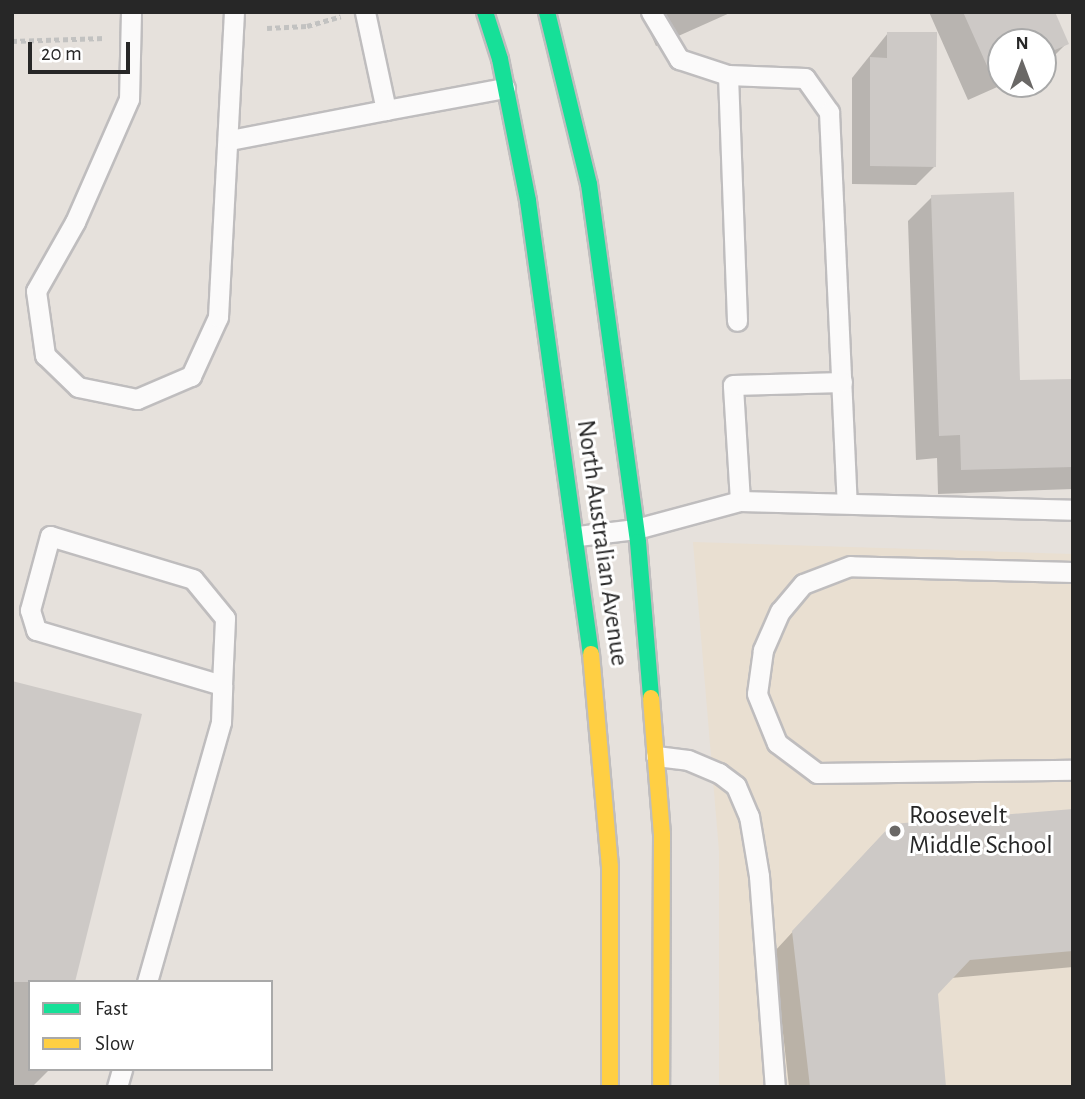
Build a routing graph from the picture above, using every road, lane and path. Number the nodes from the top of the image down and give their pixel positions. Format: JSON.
{"nodes":[{"id":1,"x":131,"y":12,"type":"edge"},
{"id":2,"x":234,"y":12,"type":"edge"},
{"id":3,"x":365,"y":12,"type":"edge"},
{"id":4,"x":485,"y":12,"type":"edge"},
{"id":5,"x":547,"y":12,"type":"edge"},
{"id":6,"x":651,"y":12,"type":"edge"},
{"id":7,"x":345,"y":15,"type":"dead end"},
{"id":8,"x":267,"y":28,"type":"dead end"},
{"id":9,"x":105,"y":38,"type":"dead end"},
{"id":10,"x":12,"y":41,"type":"edge"},
{"id":11,"x":728,"y":75,"type":"junction"},
{"id":12,"x":505,"y":88,"type":"junction"},
{"id":13,"x":386,"y":110,"type":"junction"},
{"id":14,"x":230,"y":140,"type":"junction"},
{"id":15,"x":737,"y":321,"type":"dead end"},
{"id":16,"x":842,"y":382,"type":"junction"},
{"id":17,"x":740,"y":501,"type":"junction"},
{"id":18,"x":847,"y":503,"type":"junction"},
{"id":19,"x":1073,"y":510,"type":"edge"},
{"id":20,"x":636,"y":529,"type":"junction"},
{"id":21,"x":578,"y":536,"type":"junction"},
{"id":22,"x":1073,"y":572,"type":"edge"},
{"id":23,"x":222,"y":685,"type":"junction"},
{"id":24,"x":656,"y":756,"type":"junction"},
{"id":25,"x":1073,"y":770,"type":"edge"},
{"id":26,"x":148,"y":980,"type":"edge"},
{"id":27,"x":610,"y":1087,"type":"edge"},
{"id":28,"x":661,"y":1087,"type":"edge"},
{"id":29,"x":775,"y":1087,"type":"edge"}],
"edges":[{"from":1,"to":14,"type":"lane"},
{"from":2,"to":14,"type":"lane"},
{"from":3,"to":13,"type":"lane"},
{"from":4,"to":12,"type":"main road","name":"North Australian Avenue"},
{"from":5,"to":20,"type":"main road","name":"North Australian Avenue"},
{"from":6,"to":11,"type":"lane"},
{"from":7,"to":8,"type":"path"},
{"from":9,"to":10,"type":"path"},
{"from":11,"to":15,"type":"lane"},
{"from":11,"to":16,"type":"lane"},
{"from":12,"to":13,"type":"lane"},
{"from":12,"to":21,"type":"main road","name":"North Australian Avenue"},
{"from":13,"to":14,"type":"lane"},
{"from":16,"to":17,"type":"lane"},
{"from":16,"to":18,"type":"lane"},
{"from":17,"to":18,"type":"lane"},
{"from":17,"to":20,"type":"lane"},
{"from":18,"to":19,"type":"lane"},
{"from":20,"to":21,"type":"lane"},
{"from":20,"to":24,"type":"main road","name":"North Australian Avenue"},
{"from":21,"to":27,"type":"main road","name":"North Australian Avenue"},
{"from":22,"to":25,"type":"lane"},
{"from":23,"to":23,"type":"lane"},
{"from":23,"to":26,"type":"lane"},
{"from":24,"to":28,"type":"main road","name":"North Australian Avenue"},
{"from":24,"to":29,"type":"lane"}]}
